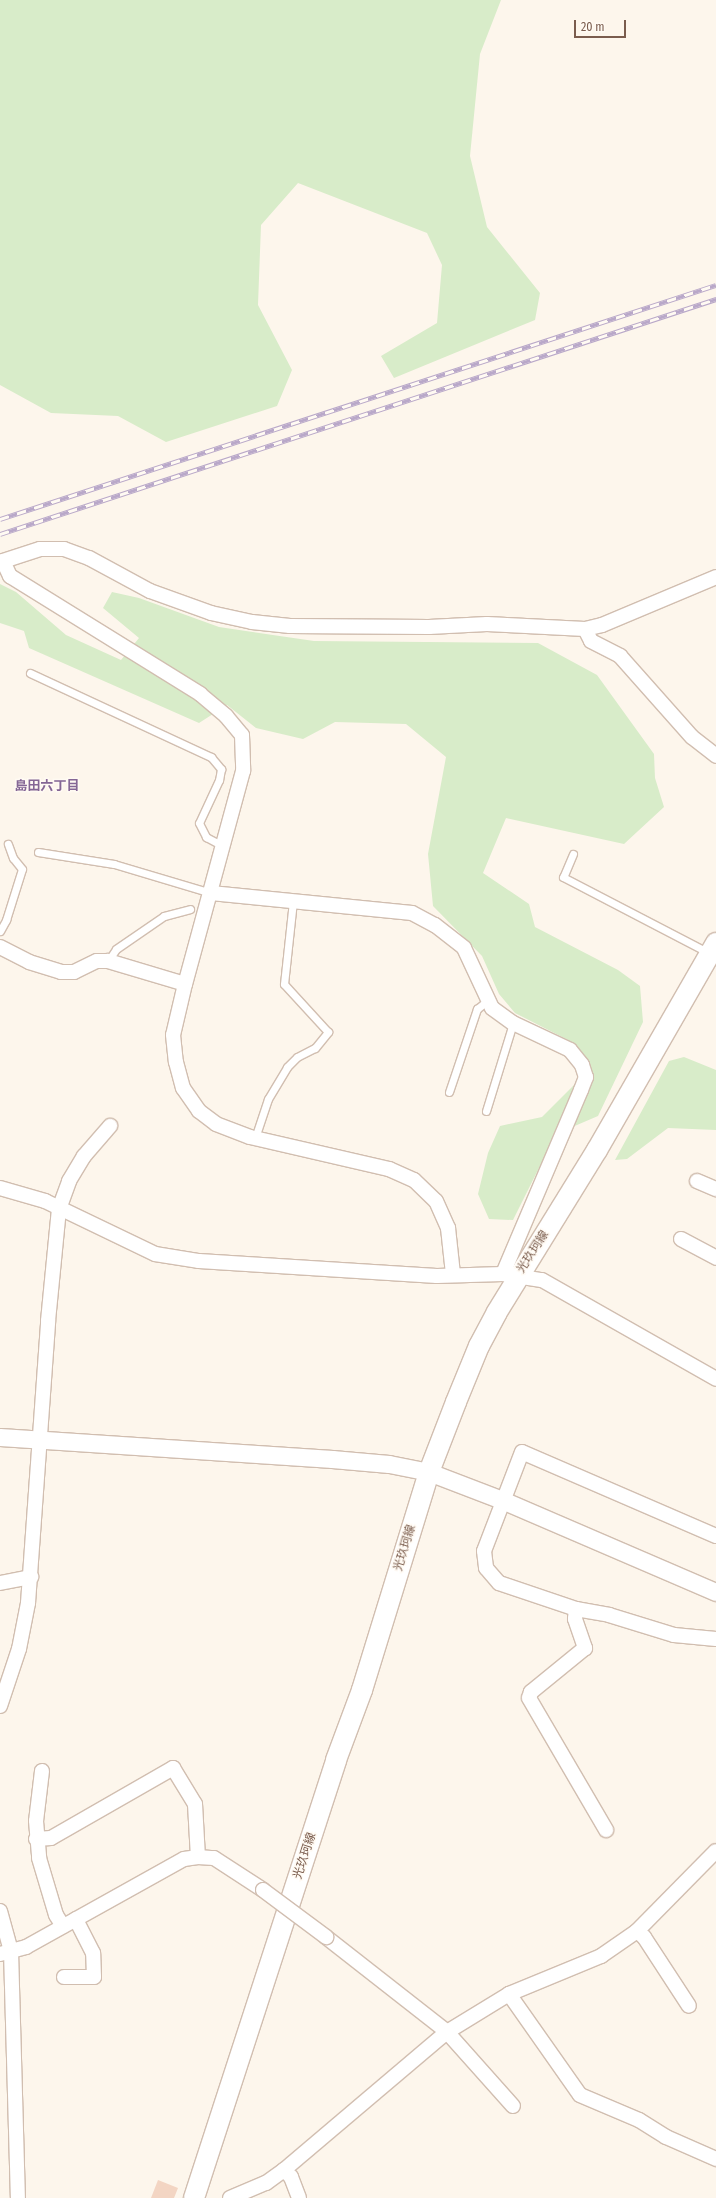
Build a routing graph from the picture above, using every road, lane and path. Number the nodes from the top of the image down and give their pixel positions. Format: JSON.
{"nodes":[{"id":1,"x":1,"y":561,"type":"edge"},
{"id":2,"x":716,"y":577,"type":"edge"},
{"id":3,"x":585,"y":629,"type":"junction"},
{"id":4,"x":30,"y":673,"type":"dead end"},
{"id":5,"x":716,"y":756,"type":"edge"},
{"id":6,"x":8,"y":844,"type":"dead end"},
{"id":7,"x":223,"y":846,"type":"junction"},
{"id":8,"x":38,"y":852,"type":"dead end"},
{"id":9,"x":573,"y":854,"type":"dead end"},
{"id":10,"x":210,"y":893,"type":"junction"},
{"id":11,"x":293,"y":901,"type":"junction"},
{"id":12,"x":190,"y":909,"type":"dead end"},
{"id":13,"x":0,"y":931,"type":"edge"},
{"id":14,"x":0,"y":947,"type":"edge"},
{"id":15,"x":713,"y":948,"type":"edge"},
{"id":16,"x":108,"y":961,"type":"junction"},
{"id":17,"x":185,"y":984,"type":"junction"},
{"id":18,"x":488,"y":1000,"type":"junction"},
{"id":19,"x":513,"y":1023,"type":"junction"},
{"id":20,"x":449,"y":1092,"type":"dead end"},
{"id":21,"x":486,"y":1111,"type":"dead end"},
{"id":22,"x":110,"y":1126,"type":"dead end"},
{"id":23,"x":255,"y":1138,"type":"junction"},
{"id":24,"x":697,"y":1181,"type":"dead end"},
{"id":25,"x":0,"y":1188,"type":"edge"},
{"id":26,"x":716,"y":1189,"type":"edge"},
{"id":27,"x":59,"y":1210,"type":"junction"},
{"id":28,"x":681,"y":1240,"type":"dead end"},
{"id":29,"x":716,"y":1258,"type":"edge"},
{"id":30,"x":453,"y":1274,"type":"junction"},
{"id":31,"x":510,"y":1274,"type":"junction"},
{"id":32,"x":716,"y":1379,"type":"edge"},
{"id":33,"x":0,"y":1437,"type":"edge"},
{"id":34,"x":40,"y":1440,"type":"junction"},
{"id":35,"x":429,"y":1472,"type":"junction"},
{"id":36,"x":502,"y":1500,"type":"junction"},
{"id":37,"x":716,"y":1536,"type":"edge"},
{"id":38,"x":31,"y":1577,"type":"junction"},
{"id":39,"x":0,"y":1583,"type":"edge"},
{"id":40,"x":716,"y":1592,"type":"edge"},
{"id":41,"x":576,"y":1609,"type":"junction"},
{"id":42,"x":716,"y":1639,"type":"edge"},
{"id":43,"x":0,"y":1706,"type":"edge"},
{"id":44,"x":42,"y":1771,"type":"dead end"},
{"id":45,"x":606,"y":1830,"type":"dead end"},
{"id":46,"x":36,"y":1839,"type":"junction"},
{"id":47,"x":716,"y":1851,"type":"edge"},
{"id":48,"x":198,"y":1857,"type":"junction"},
{"id":49,"x":0,"y":1911,"type":"edge"},
{"id":50,"x":76,"y":1919,"type":"junction"},
{"id":51,"x":63,"y":1926,"type":"junction"},
{"id":52,"x":637,"y":1931,"type":"junction"},
{"id":53,"x":6,"y":1952,"type":"edge"},
{"id":54,"x":64,"y":1977,"type":"dead end"},
{"id":55,"x":509,"y":1994,"type":"junction"},
{"id":56,"x":689,"y":2006,"type":"dead end"},
{"id":57,"x":447,"y":2032,"type":"junction"},
{"id":58,"x":513,"y":2106,"type":"dead end"},
{"id":59,"x":716,"y":2159,"type":"edge"},
{"id":60,"x":284,"y":2170,"type":"junction"},
{"id":61,"x":18,"y":2198,"type":"edge"},
{"id":62,"x":194,"y":2198,"type":"edge"},
{"id":63,"x":230,"y":2198,"type":"edge"},
{"id":64,"x":299,"y":2198,"type":"edge"}],
"edges":[{"from":1,"to":3,"type":"street"},
{"from":1,"to":7,"type":"street"},
{"from":2,"to":3,"type":"street"},
{"from":3,"to":5,"type":"street"},
{"from":4,"to":7,"type":"lane"},
{"from":6,"to":13,"type":"lane"},
{"from":7,"to":10,"type":"street"},
{"from":8,"to":10,"type":"lane"},
{"from":9,"to":15,"type":"lane"},
{"from":10,"to":11,"type":"street"},
{"from":10,"to":17,"type":"street"},
{"from":11,"to":18,"type":"street"},
{"from":11,"to":23,"type":"lane"},
{"from":12,"to":16,"type":"lane"},
{"from":14,"to":16,"type":"street"},
{"from":15,"to":31,"type":"main road","name":"光玖珂線"},
{"from":16,"to":17,"type":"street"},
{"from":17,"to":23,"type":"street"},
{"from":18,"to":19,"type":"street"},
{"from":18,"to":20,"type":"lane"},
{"from":19,"to":21,"type":"lane"},
{"from":19,"to":31,"type":"street"},
{"from":22,"to":27,"type":"street"},
{"from":23,"to":30,"type":"street"},
{"from":24,"to":26,"type":"street"},
{"from":25,"to":27,"type":"street"},
{"from":27,"to":30,"type":"street"},
{"from":27,"to":34,"type":"street"},
{"from":28,"to":29,"type":"street"},
{"from":30,"to":31,"type":"street"},
{"from":31,"to":32,"type":"street"},
{"from":31,"to":35,"type":"main road","name":"光玖珂線"},
{"from":33,"to":34,"type":"street"},
{"from":34,"to":35,"type":"street"},
{"from":34,"to":38,"type":"street"},
{"from":35,"to":36,"type":"street"},
{"from":35,"to":62,"type":"main road","name":"光玖珂線"},
{"from":36,"to":37,"type":"street"},
{"from":36,"to":40,"type":"street"},
{"from":36,"to":41,"type":"street"},
{"from":38,"to":39,"type":"street"},
{"from":38,"to":43,"type":"street"},
{"from":41,"to":42,"type":"street"},
{"from":41,"to":45,"type":"street"},
{"from":44,"to":46,"type":"street"},
{"from":46,"to":48,"type":"street"},
{"from":46,"to":51,"type":"street"},
{"from":47,"to":52,"type":"street"},
{"from":48,"to":50,"type":"street"},
{"from":48,"to":57,"type":"street","bridge":true},
{"from":49,"to":53,"type":"street"},
{"from":50,"to":51,"type":"street"},
{"from":50,"to":54,"type":"street"},
{"from":51,"to":53,"type":"street"},
{"from":52,"to":55,"type":"street"},
{"from":52,"to":56,"type":"street"},
{"from":53,"to":61,"type":"street"},
{"from":55,"to":57,"type":"street"},
{"from":55,"to":59,"type":"street"},
{"from":57,"to":58,"type":"street"},
{"from":57,"to":60,"type":"street"},
{"from":60,"to":63,"type":"street"},
{"from":60,"to":64,"type":"street"}]}
